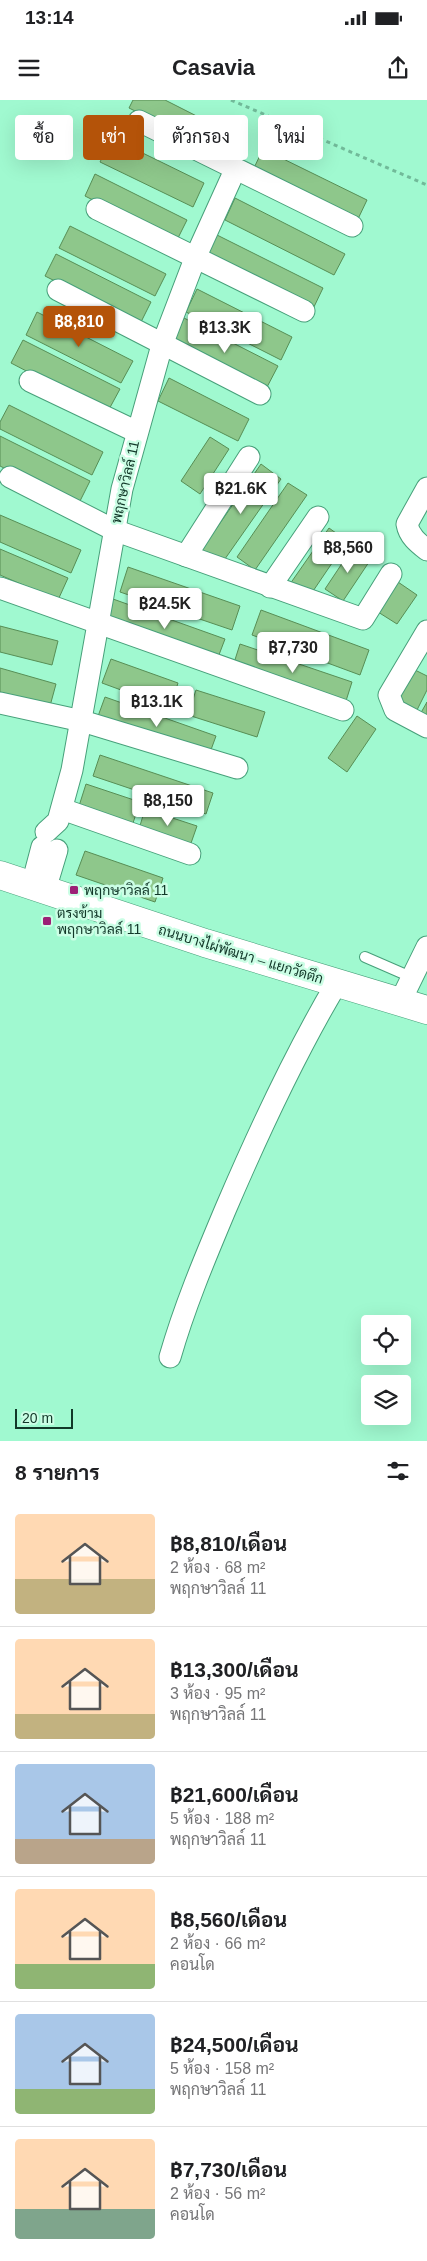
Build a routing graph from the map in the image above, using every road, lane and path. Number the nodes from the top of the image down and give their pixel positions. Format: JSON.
{"nodes":[{"id":1,"x":231,"y":100,"type":"edge"},
{"id":2,"x":144,"y":124,"type":"edge"},
{"id":3,"x":235,"y":170,"type":"junction"},
{"id":4,"x":427,"y":185,"type":"edge"},
{"id":5,"x":97,"y":208,"type":"dead end"},
{"id":6,"x":352,"y":226,"type":"dead end"},
{"id":7,"x":196,"y":256,"type":"junction"},
{"id":8,"x":58,"y":290,"type":"dead end"},
{"id":9,"x":304,"y":311,"type":"dead end"},
{"id":10,"x":162,"y":345,"type":"junction"},
{"id":11,"x":30,"y":382,"type":"dead end"},
{"id":12,"x":260,"y":394,"type":"dead end"},
{"id":13,"x":137,"y":432,"type":"junction"},
{"id":14,"x":249,"y":456,"type":"dead end"},
{"id":15,"x":10,"y":477,"type":"dead end"},
{"id":16,"x":427,"y":488,"type":"edge"},
{"id":17,"x":318,"y":517,"type":"dead end"},
{"id":18,"x":114,"y":530,"type":"junction"},
{"id":19,"x":427,"y":550,"type":"edge"},
{"id":20,"x":186,"y":556,"type":"junction"},
{"id":21,"x":391,"y":574,"type":"dead end"},
{"id":22,"x":270,"y":587,"type":"junction"},
{"id":23,"x":0,"y":588,"type":"edge"},
{"id":24,"x":97,"y":623,"type":"junction"},
{"id":25,"x":427,"y":630,"type":"edge"},
{"id":26,"x":0,"y":703,"type":"edge"},
{"id":27,"x":343,"y":710,"type":"dead end"},
{"id":28,"x":82,"y":721,"type":"junction"},
{"id":29,"x":427,"y":727,"type":"edge"},
{"id":30,"x":237,"y":768,"type":"dead end"},
{"id":31,"x":54,"y":832,"type":"junction"},
{"id":32,"x":190,"y":854,"type":"dead end"},
{"id":33,"x":0,"y":875,"type":"edge"},
{"id":34,"x":38,"y":887,"type":"junction"},
{"id":35,"x":427,"y":947,"type":"edge"},
{"id":36,"x":365,"y":957,"type":"dead end"},
{"id":37,"x":411,"y":977,"type":"junction"},
{"id":38,"x":337,"y":983,"type":"junction"},
{"id":39,"x":400,"y":1002,"type":"junction"},
{"id":40,"x":427,"y":1010,"type":"edge"},
{"id":41,"x":170,"y":1357,"type":"dead end"}],
"edges":[{"from":1,"to":4,"type":"path"},
{"from":2,"to":3,"type":"street"},
{"from":3,"to":6,"type":"street"},
{"from":3,"to":7,"type":"street","name":"พฤกษาวิลล์ 11"},
{"from":5,"to":7,"type":"street"},
{"from":7,"to":9,"type":"street"},
{"from":7,"to":10,"type":"street","name":"พฤกษาวิลล์ 11"},
{"from":8,"to":10,"type":"street"},
{"from":10,"to":12,"type":"street"},
{"from":10,"to":13,"type":"street","name":"พฤกษาวิลล์ 11"},
{"from":11,"to":13,"type":"street"},
{"from":13,"to":18,"type":"street","name":"พฤกษาวิลล์ 11"},
{"from":14,"to":20,"type":"street"},
{"from":15,"to":18,"type":"street"},
{"from":16,"to":19,"type":"street"},
{"from":17,"to":22,"type":"street"},
{"from":18,"to":20,"type":"street"},
{"from":18,"to":24,"type":"street","name":"พฤกษาวิลล์ 11"},
{"from":20,"to":22,"type":"street"},
{"from":21,"to":22,"type":"street"},
{"from":23,"to":24,"type":"street"},
{"from":24,"to":27,"type":"street"},
{"from":24,"to":28,"type":"street","name":"พฤกษาวิลล์ 11"},
{"from":25,"to":29,"type":"street"},
{"from":26,"to":28,"type":"street"},
{"from":28,"to":30,"type":"street"},
{"from":28,"to":31,"type":"street","name":"พฤกษาวิลล์ 11"},
{"from":31,"to":32,"type":"street"},
{"from":31,"to":34,"type":"street","name":"พฤกษาวิลล์ 11"},
{"from":33,"to":34,"type":"street","name":"ถนนบางไผ่พัฒนา – แยกวัดตึก"},
{"from":34,"to":38,"type":"street","name":"ถนนบางไผ่พัฒนา – แยกวัดตึก"},
{"from":35,"to":37,"type":"street"},
{"from":36,"to":37,"type":"lane"},
{"from":37,"to":39,"type":"street"},
{"from":38,"to":39,"type":"street","name":"ถนนบางไผ่พัฒนา – แยกวัดตึก"},
{"from":38,"to":41,"type":"street"},
{"from":39,"to":40,"type":"street","name":"ถนนบางไผ่พัฒนา – แยกวัดตึก"}]}
